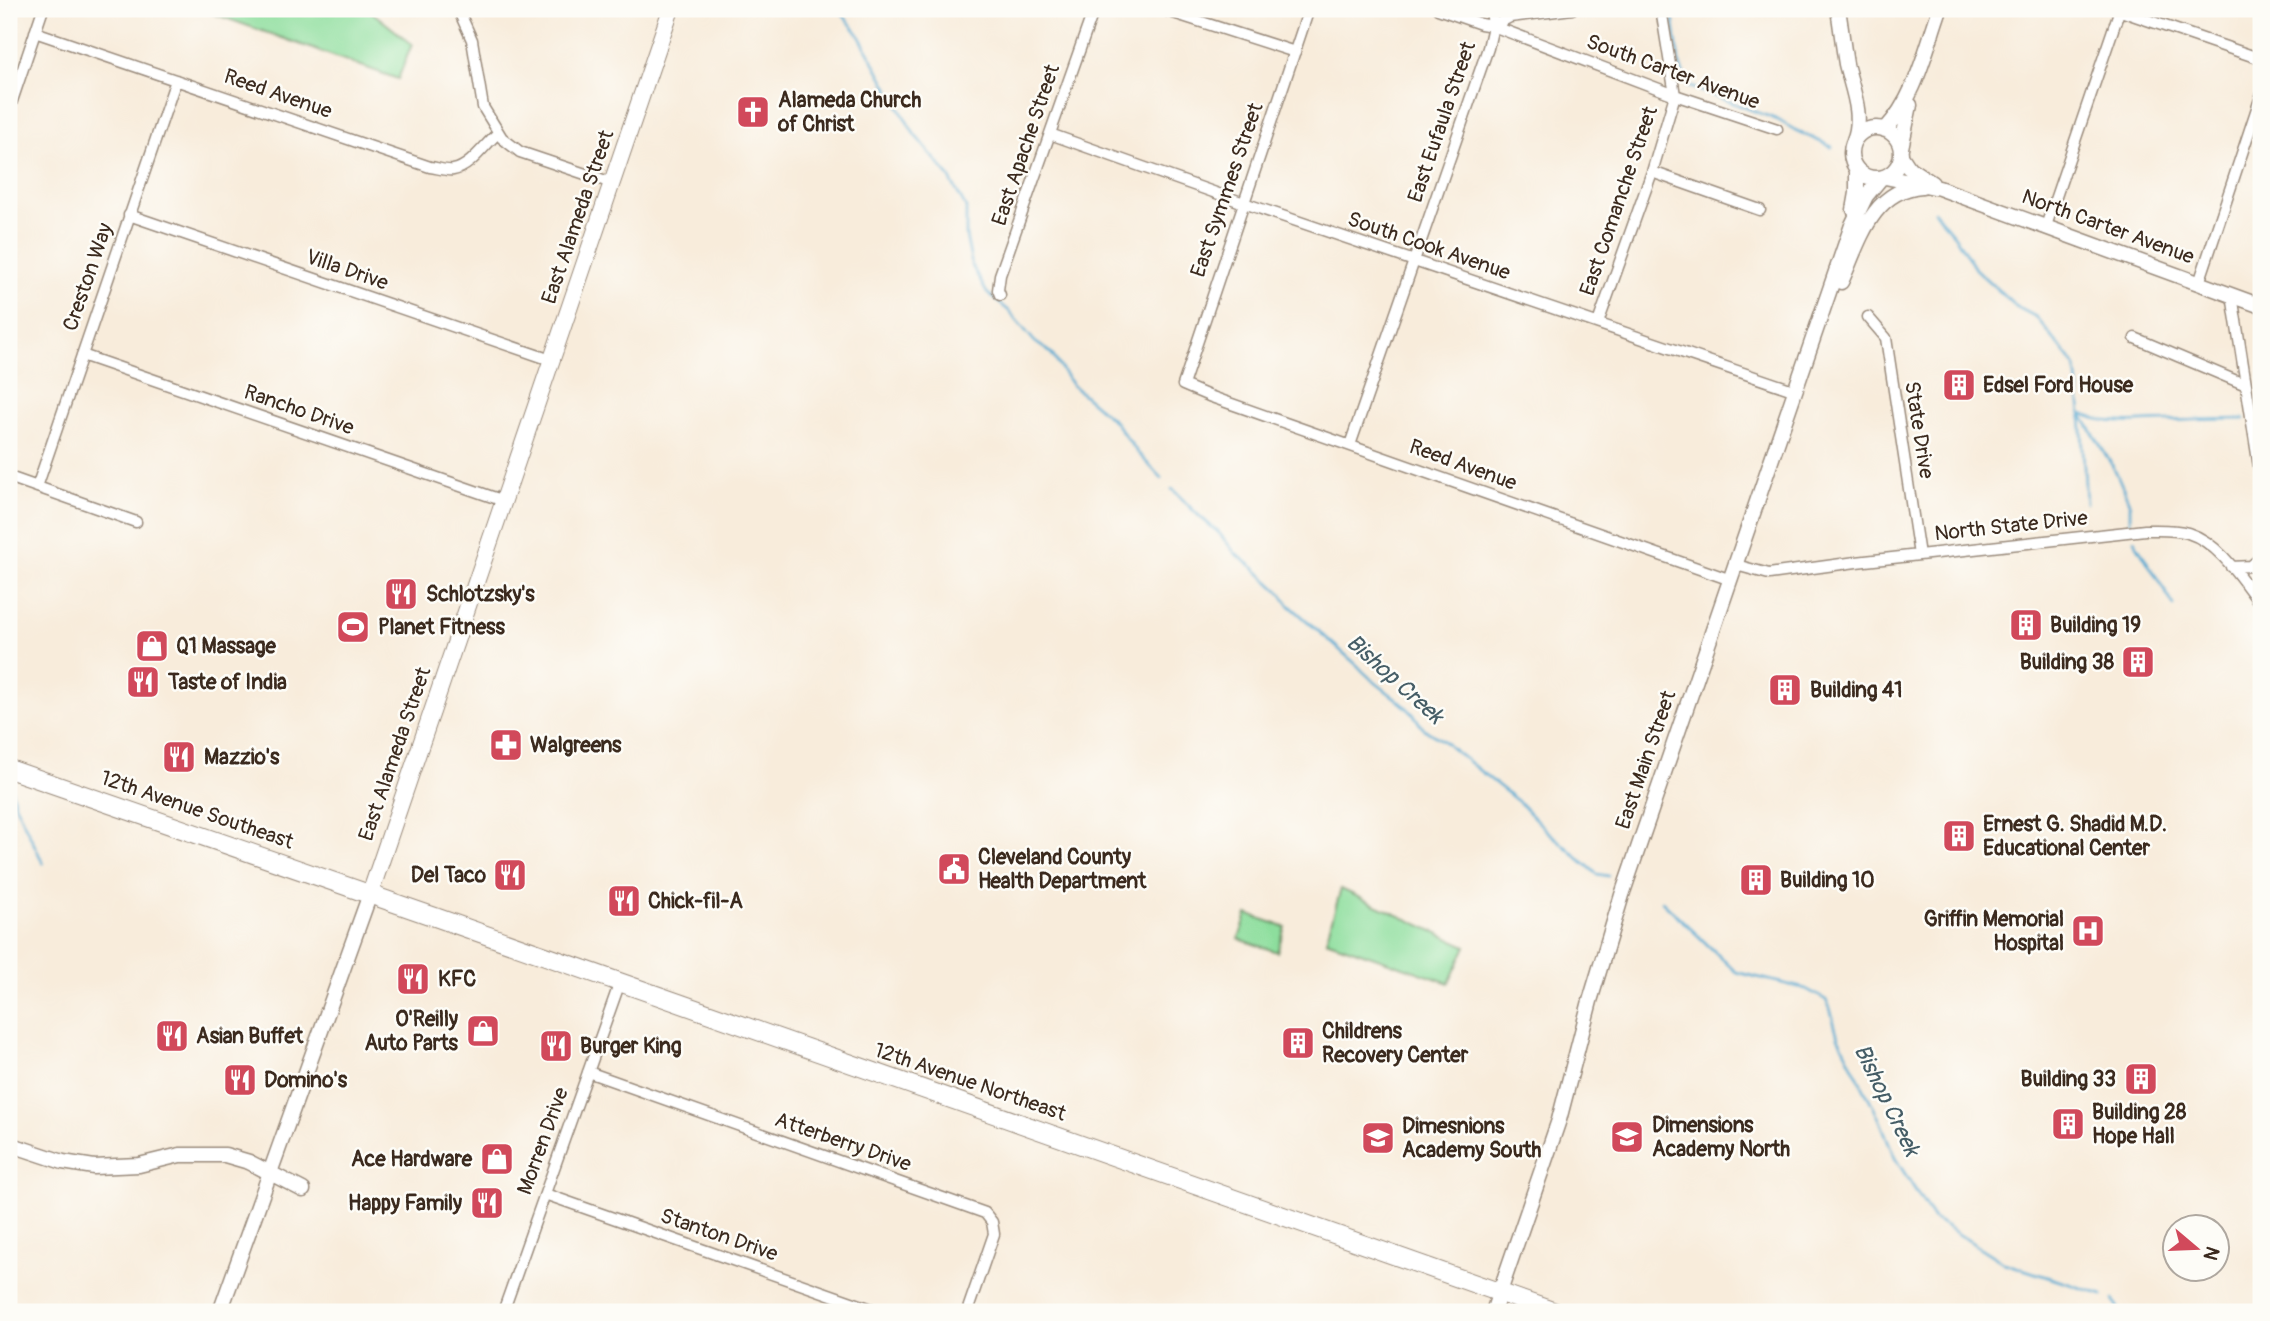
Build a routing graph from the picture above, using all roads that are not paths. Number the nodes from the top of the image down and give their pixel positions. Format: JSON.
{"nodes":[{"id":1,"x":43,"y":9,"type":"edge"},
{"id":2,"x":458,"y":9,"type":"edge"},
{"id":3,"x":671,"y":9,"type":"edge"},
{"id":4,"x":1094,"y":9,"type":"edge"},
{"id":5,"x":1161,"y":9,"type":"edge"},
{"id":6,"x":1309,"y":9,"type":"edge"},
{"id":7,"x":1438,"y":9,"type":"edge"},
{"id":8,"x":1491,"y":9,"type":"edge"},
{"id":9,"x":1572,"y":9,"type":"edge"},
{"id":10,"x":1661,"y":9,"type":"edge"},
{"id":11,"x":1838,"y":9,"type":"edge"},
{"id":12,"x":1940,"y":9,"type":"edge"},
{"id":13,"x":2118,"y":9,"type":"edge"},
{"id":14,"x":1493,"y":26,"type":"junction"},
{"id":15,"x":35,"y":32,"type":"junction"},
{"id":16,"x":1295,"y":52,"type":"junction"},
{"id":17,"x":2261,"y":59,"type":"edge"},
{"id":18,"x":176,"y":80,"type":"junction"},
{"id":19,"x":1853,"y":88,"type":"junction"},
{"id":20,"x":1911,"y":93,"type":"junction"},
{"id":21,"x":1675,"y":95,"type":"junction"},
{"id":22,"x":2261,"y":96,"type":"edge"},
{"id":23,"x":9,"y":110,"type":"edge"},
{"id":24,"x":1777,"y":129,"type":"dead end"},
{"id":25,"x":1882,"y":129,"type":"junction"},
{"id":26,"x":498,"y":133,"type":"junction"},
{"id":27,"x":1050,"y":134,"type":"junction"},
{"id":28,"x":1854,"y":142,"type":"junction"},
{"id":29,"x":1901,"y":152,"type":"junction"},
{"id":30,"x":1857,"y":170,"type":"junction"},
{"id":31,"x":1651,"y":172,"type":"junction"},
{"id":32,"x":1883,"y":177,"type":"junction"},
{"id":33,"x":612,"y":183,"type":"junction"},
{"id":34,"x":1932,"y":187,"type":"junction"},
{"id":35,"x":1244,"y":203,"type":"junction"},
{"id":36,"x":1760,"y":210,"type":"dead end"},
{"id":37,"x":129,"y":215,"type":"junction"},
{"id":38,"x":1852,"y":225,"type":"junction"},
{"id":39,"x":2046,"y":226,"type":"junction"},
{"id":40,"x":1414,"y":261,"type":"junction"},
{"id":41,"x":2199,"y":283,"type":"junction"},
{"id":42,"x":1000,"y":295,"type":"dead end"},
{"id":43,"x":2232,"y":295,"type":"junction"},
{"id":44,"x":2261,"y":306,"type":"edge"},
{"id":45,"x":1868,"y":317,"type":"dead end"},
{"id":46,"x":1598,"y":323,"type":"junction"},
{"id":47,"x":2135,"y":338,"type":"dead end"},
{"id":48,"x":1812,"y":344,"type":"junction"},
{"id":49,"x":82,"y":355,"type":"junction"},
{"id":50,"x":551,"y":360,"type":"junction"},
{"id":51,"x":1183,"y":385,"type":"joint"},
{"id":52,"x":2246,"y":385,"type":"junction"},
{"id":53,"x":1796,"y":391,"type":"junction"},
{"id":54,"x":1350,"y":445,"type":"junction"},
{"id":55,"x":9,"y":478,"type":"edge"},
{"id":56,"x":2261,"y":480,"type":"edge"},
{"id":57,"x":37,"y":487,"type":"junction"},
{"id":58,"x":504,"y":501,"type":"junction"},
{"id":59,"x":136,"y":522,"type":"dead end"},
{"id":60,"x":1919,"y":555,"type":"junction"},
{"id":61,"x":2261,"y":558,"type":"edge"},
{"id":62,"x":1737,"y":565,"type":"junction"},
{"id":63,"x":2231,"y":567,"type":"junction"},
{"id":64,"x":1731,"y":580,"type":"junction"},
{"id":65,"x":2261,"y":605,"type":"edge"},
{"id":66,"x":11,"y":770,"type":"edge"},
{"id":67,"x":370,"y":894,"type":"junction"},
{"id":68,"x":620,"y":982,"type":"junction"},
{"id":69,"x":588,"y":1072,"type":"junction"},
{"id":70,"x":9,"y":1144,"type":"edge"},
{"id":71,"x":270,"y":1171,"type":"junction"},
{"id":72,"x":303,"y":1189,"type":"dead end"},
{"id":73,"x":545,"y":1194,"type":"junction"},
{"id":74,"x":1500,"y":1293,"type":"junction"},
{"id":75,"x":220,"y":1312,"type":"edge"},
{"id":76,"x":503,"y":1312,"type":"edge"},
{"id":77,"x":880,"y":1312,"type":"edge"},
{"id":78,"x":967,"y":1312,"type":"edge"},
{"id":79,"x":1493,"y":1312,"type":"edge"},
{"id":80,"x":1555,"y":1312,"type":"edge"}],
"edges":[{"from":1,"to":15,"type":"street"},
{"from":2,"to":26,"type":"street"},
{"from":3,"to":33,"type":"main road","name":"East Alameda Street"},
{"from":4,"to":27,"type":"street","name":"East Apache Street"},
{"from":5,"to":16,"type":"street"},
{"from":6,"to":16,"type":"street","name":"East Symmes Street"},
{"from":7,"to":14,"type":"street","name":"South Carter Avenue"},
{"from":8,"to":14,"type":"street","name":"East Eufaula Street"},
{"from":9,"to":14,"type":"street"},
{"from":10,"to":21,"type":"street","name":"East Comanche Street"},
{"from":11,"to":19,"type":"street"},
{"from":12,"to":20,"type":"street"},
{"from":13,"to":17,"type":"street"},
{"from":13,"to":39,"type":"street"},
{"from":14,"to":21,"type":"street","name":"South Carter Avenue"},
{"from":14,"to":40,"type":"street","name":"East Eufaula Street"},
{"from":15,"to":18,"type":"street","name":"Reed Avenue"},
{"from":15,"to":23,"type":"street"},
{"from":16,"to":35,"type":"street","name":"East Symmes Street"},
{"from":18,"to":26,"type":"street","name":"Reed Avenue"},
{"from":18,"to":37,"type":"street","name":"Creston Way"},
{"from":19,"to":25,"type":"street"},
{"from":19,"to":28,"type":"street"},
{"from":20,"to":25,"type":"street"},
{"from":20,"to":29,"type":"street"},
{"from":21,"to":24,"type":"street","name":"South Carter Avenue"},
{"from":21,"to":31,"type":"street","name":"East Comanche Street"},
{"from":22,"to":41,"type":"street"},
{"from":25,"to":28,"type":"street"},
{"from":25,"to":29,"type":"street"},
{"from":26,"to":33,"type":"street"},
{"from":27,"to":35,"type":"street","name":"South Cook Avenue"},
{"from":27,"to":42,"type":"street","name":"East Apache Street"},
{"from":28,"to":30,"type":"street"},
{"from":29,"to":32,"type":"street"},
{"from":29,"to":34,"type":"street","name":"North Carter Avenue"},
{"from":30,"to":32,"type":"street"},
{"from":30,"to":38,"type":"street","name":"East Main Street"},
{"from":31,"to":36,"type":"street"},
{"from":31,"to":46,"type":"street","name":"East Comanche Street"},
{"from":32,"to":34,"type":"street","name":"North Carter Avenue"},
{"from":32,"to":38,"type":"street","name":"East Main Street"},
{"from":33,"to":50,"type":"main road","name":"East Alameda Street"},
{"from":34,"to":39,"type":"street","name":"North Carter Avenue"},
{"from":34,"to":48,"type":"street"},
{"from":35,"to":40,"type":"street","name":"South Cook Avenue"},
{"from":35,"to":51,"type":"street","name":"East Symmes Street"},
{"from":37,"to":49,"type":"street","name":"Creston Way"},
{"from":37,"to":50,"type":"street","name":"Villa Drive"},
{"from":38,"to":48,"type":"street","name":"East Main Street"},
{"from":39,"to":41,"type":"street","name":"North Carter Avenue"},
{"from":40,"to":46,"type":"street","name":"South Cook Avenue"},
{"from":40,"to":54,"type":"street","name":"East Eufaula Street"},
{"from":41,"to":43,"type":"street","name":"North Carter Avenue"},
{"from":43,"to":44,"type":"street","name":"North Carter Avenue"},
{"from":43,"to":52,"type":"street"},
{"from":45,"to":60,"type":"street","name":"State Drive"},
{"from":46,"to":53,"type":"street","name":"South Cook Avenue"},
{"from":47,"to":52,"type":"street"},
{"from":48,"to":53,"type":"street","name":"East Main Street"},
{"from":49,"to":57,"type":"street","name":"Creston Way"},
{"from":49,"to":58,"type":"street","name":"Rancho Drive"},
{"from":50,"to":58,"type":"main road","name":"East Alameda Street"},
{"from":51,"to":54,"type":"street","name":"Reed Avenue"},
{"from":52,"to":56,"type":"street"},
{"from":53,"to":62,"type":"street","name":"East Main Street"},
{"from":54,"to":64,"type":"street","name":"Reed Avenue"},
{"from":55,"to":57,"type":"street"},
{"from":57,"to":59,"type":"street"},
{"from":58,"to":67,"type":"main road","name":"East Alameda Street"},
{"from":60,"to":62,"type":"street","name":"North State Drive"},
{"from":60,"to":63,"type":"street","name":"North State Drive"},
{"from":61,"to":63,"type":"street"},
{"from":62,"to":64,"type":"street","name":"East Main Street"},
{"from":63,"to":65,"type":"street","name":"North State Drive"},
{"from":64,"to":74,"type":"street","name":"East Main Street"},
{"from":66,"to":67,"type":"main road","name":"12th Avenue Southeast"},
{"from":67,"to":68,"type":"main road","name":"12th Avenue Northeast"},
{"from":67,"to":71,"type":"street","name":"East Alameda Street"},
{"from":68,"to":69,"type":"street","name":"Morren Drive"},
{"from":68,"to":74,"type":"main road","name":"12th Avenue Northeast"},
{"from":69,"to":73,"type":"street","name":"Morren Drive"},
{"from":69,"to":78,"type":"street","name":"Atterberry Drive"},
{"from":70,"to":71,"type":"street"},
{"from":71,"to":72,"type":"street"},
{"from":71,"to":75,"type":"street","name":"East Alameda Street"},
{"from":73,"to":76,"type":"street","name":"Morren Drive"},
{"from":73,"to":77,"type":"street","name":"Stanton Drive"},
{"from":74,"to":79,"type":"street","name":"East Main Street"},
{"from":74,"to":80,"type":"main road","name":"12th Avenue Northeast"}]}
